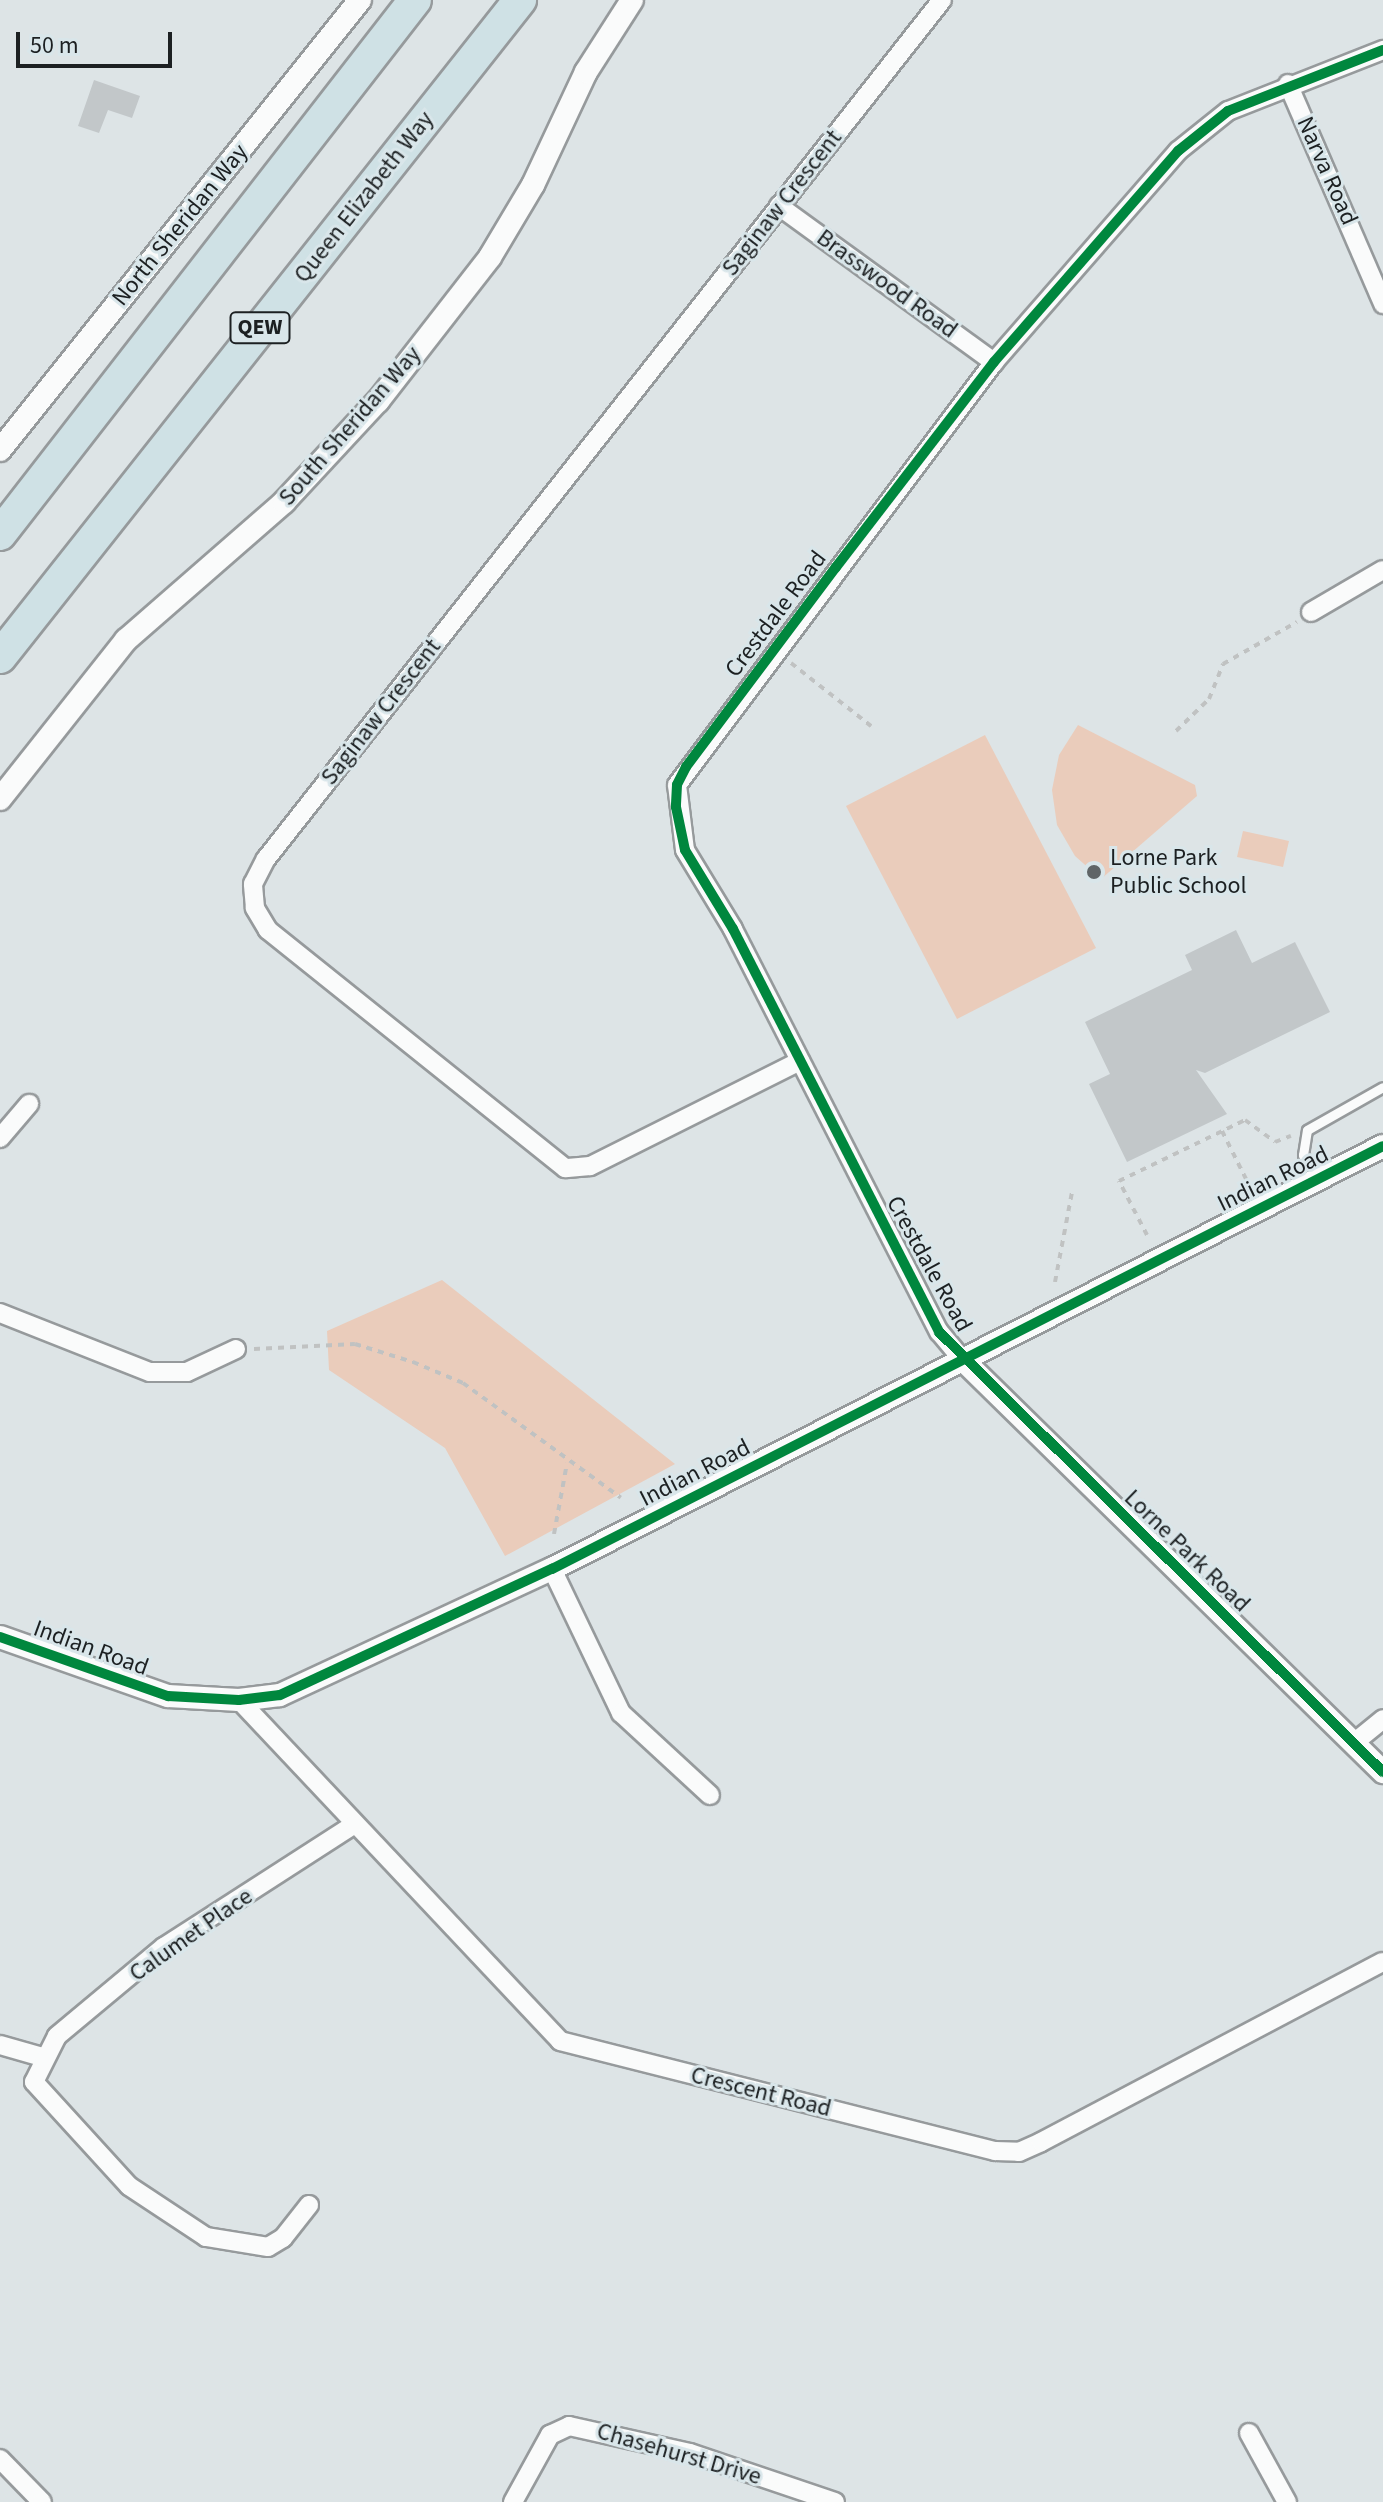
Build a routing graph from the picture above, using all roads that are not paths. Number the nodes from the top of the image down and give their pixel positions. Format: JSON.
{"nodes":[{"id":1,"x":360,"y":0,"type":"edge"},
{"id":2,"x":415,"y":0,"type":"edge"},
{"id":3,"x":520,"y":0,"type":"edge"},
{"id":4,"x":632,"y":0,"type":"edge"},
{"id":5,"x":942,"y":0,"type":"edge"},
{"id":6,"x":1383,"y":50,"type":"edge"},
{"id":7,"x":1288,"y":84,"type":"junction"},
{"id":8,"x":779,"y":206,"type":"junction"},
{"id":9,"x":1383,"y":304,"type":"edge"},
{"id":10,"x":994,"y":362,"type":"junction"},
{"id":11,"x":0,"y":450,"type":"edge"},
{"id":12,"x":0,"y":534,"type":"edge"},
{"id":13,"x":1383,"y":570,"type":"edge"},
{"id":14,"x":1311,"y":612,"type":"road end"},
{"id":15,"x":0,"y":657,"type":"edge"},
{"id":16,"x":0,"y":799,"type":"edge"},
{"id":17,"x":800,"y":1061,"type":"junction"},
{"id":18,"x":1383,"y":1087,"type":"edge"},
{"id":19,"x":29,"y":1104,"type":"dead end"},
{"id":20,"x":0,"y":1138,"type":"edge"},
{"id":21,"x":1383,"y":1146,"type":"edge"},
{"id":22,"x":1319,"y":1180,"type":"junction"},
{"id":23,"x":0,"y":1313,"type":"edge"},
{"id":24,"x":236,"y":1349,"type":"road end"},
{"id":25,"x":962,"y":1359,"type":"junction"},
{"id":26,"x":552,"y":1569,"type":"junction"},
{"id":27,"x":0,"y":1637,"type":"edge"},
{"id":28,"x":239,"y":1700,"type":"junction"},
{"id":29,"x":1383,"y":1719,"type":"edge"},
{"id":30,"x":1355,"y":1742,"type":"junction"},
{"id":31,"x":1383,"y":1772,"type":"edge"},
{"id":32,"x":710,"y":1795,"type":"dead end"},
{"id":33,"x":352,"y":1826,"type":"junction"},
{"id":34,"x":1383,"y":1962,"type":"edge"},
{"id":35,"x":0,"y":2045,"type":"edge"},
{"id":36,"x":42,"y":2057,"type":"junction"},
{"id":37,"x":309,"y":2205,"type":"dead end"},
{"id":38,"x":1249,"y":2433,"type":"dead end"},
{"id":39,"x":0,"y":2459,"type":"edge"},
{"id":40,"x":42,"y":2502,"type":"edge"},
{"id":41,"x":513,"y":2502,"type":"edge"},
{"id":42,"x":835,"y":2502,"type":"edge"},
{"id":43,"x":1287,"y":2502,"type":"edge"}],
"edges":[{"from":1,"to":11,"type":"street","name":"North Sheridan Way"},
{"from":2,"to":12,"type":"highway"},
{"from":3,"to":15,"type":"highway","name":"Queen Elizabeth Way","number":"QEW"},
{"from":4,"to":16,"type":"street","name":"South Sheridan Way"},
{"from":5,"to":8,"type":"street","name":"Saginaw Crescent"},
{"from":6,"to":7,"type":"street","name":"Crestdale Road"},
{"from":7,"to":9,"type":"street","name":"Narva Road"},
{"from":7,"to":10,"type":"street","name":"Crestdale Road"},
{"from":8,"to":10,"type":"street","name":"Brasswood Road"},
{"from":8,"to":17,"type":"street","name":"Saginaw Crescent"},
{"from":10,"to":17,"type":"street","name":"Crestdale Road"},
{"from":13,"to":14,"type":"street"},
{"from":17,"to":25,"type":"street","name":"Crestdale Road"},
{"from":18,"to":22,"type":"lane"},
{"from":19,"to":20,"type":"street"},
{"from":21,"to":22,"type":"street","name":"Indian Road"},
{"from":22,"to":25,"type":"street","name":"Indian Road"},
{"from":23,"to":24,"type":"street"},
{"from":25,"to":26,"type":"street","name":"Indian Road"},
{"from":25,"to":30,"type":"street","name":"Lorne Park Road"},
{"from":26,"to":28,"type":"street","name":"Indian Road"},
{"from":26,"to":32,"type":"street"},
{"from":27,"to":28,"type":"street","name":"Indian Road"},
{"from":28,"to":33,"type":"street","name":"Crescent Road"},
{"from":29,"to":30,"type":"street"},
{"from":30,"to":31,"type":"street","name":"Lorne Park Road"},
{"from":33,"to":34,"type":"street","name":"Crescent Road"},
{"from":33,"to":36,"type":"street","name":"Calumet Place"},
{"from":35,"to":36,"type":"street"},
{"from":36,"to":37,"type":"street"},
{"from":38,"to":43,"type":"street"},
{"from":39,"to":40,"type":"street"},
{"from":41,"to":42,"type":"street","name":"Chasehurst Drive"}]}
